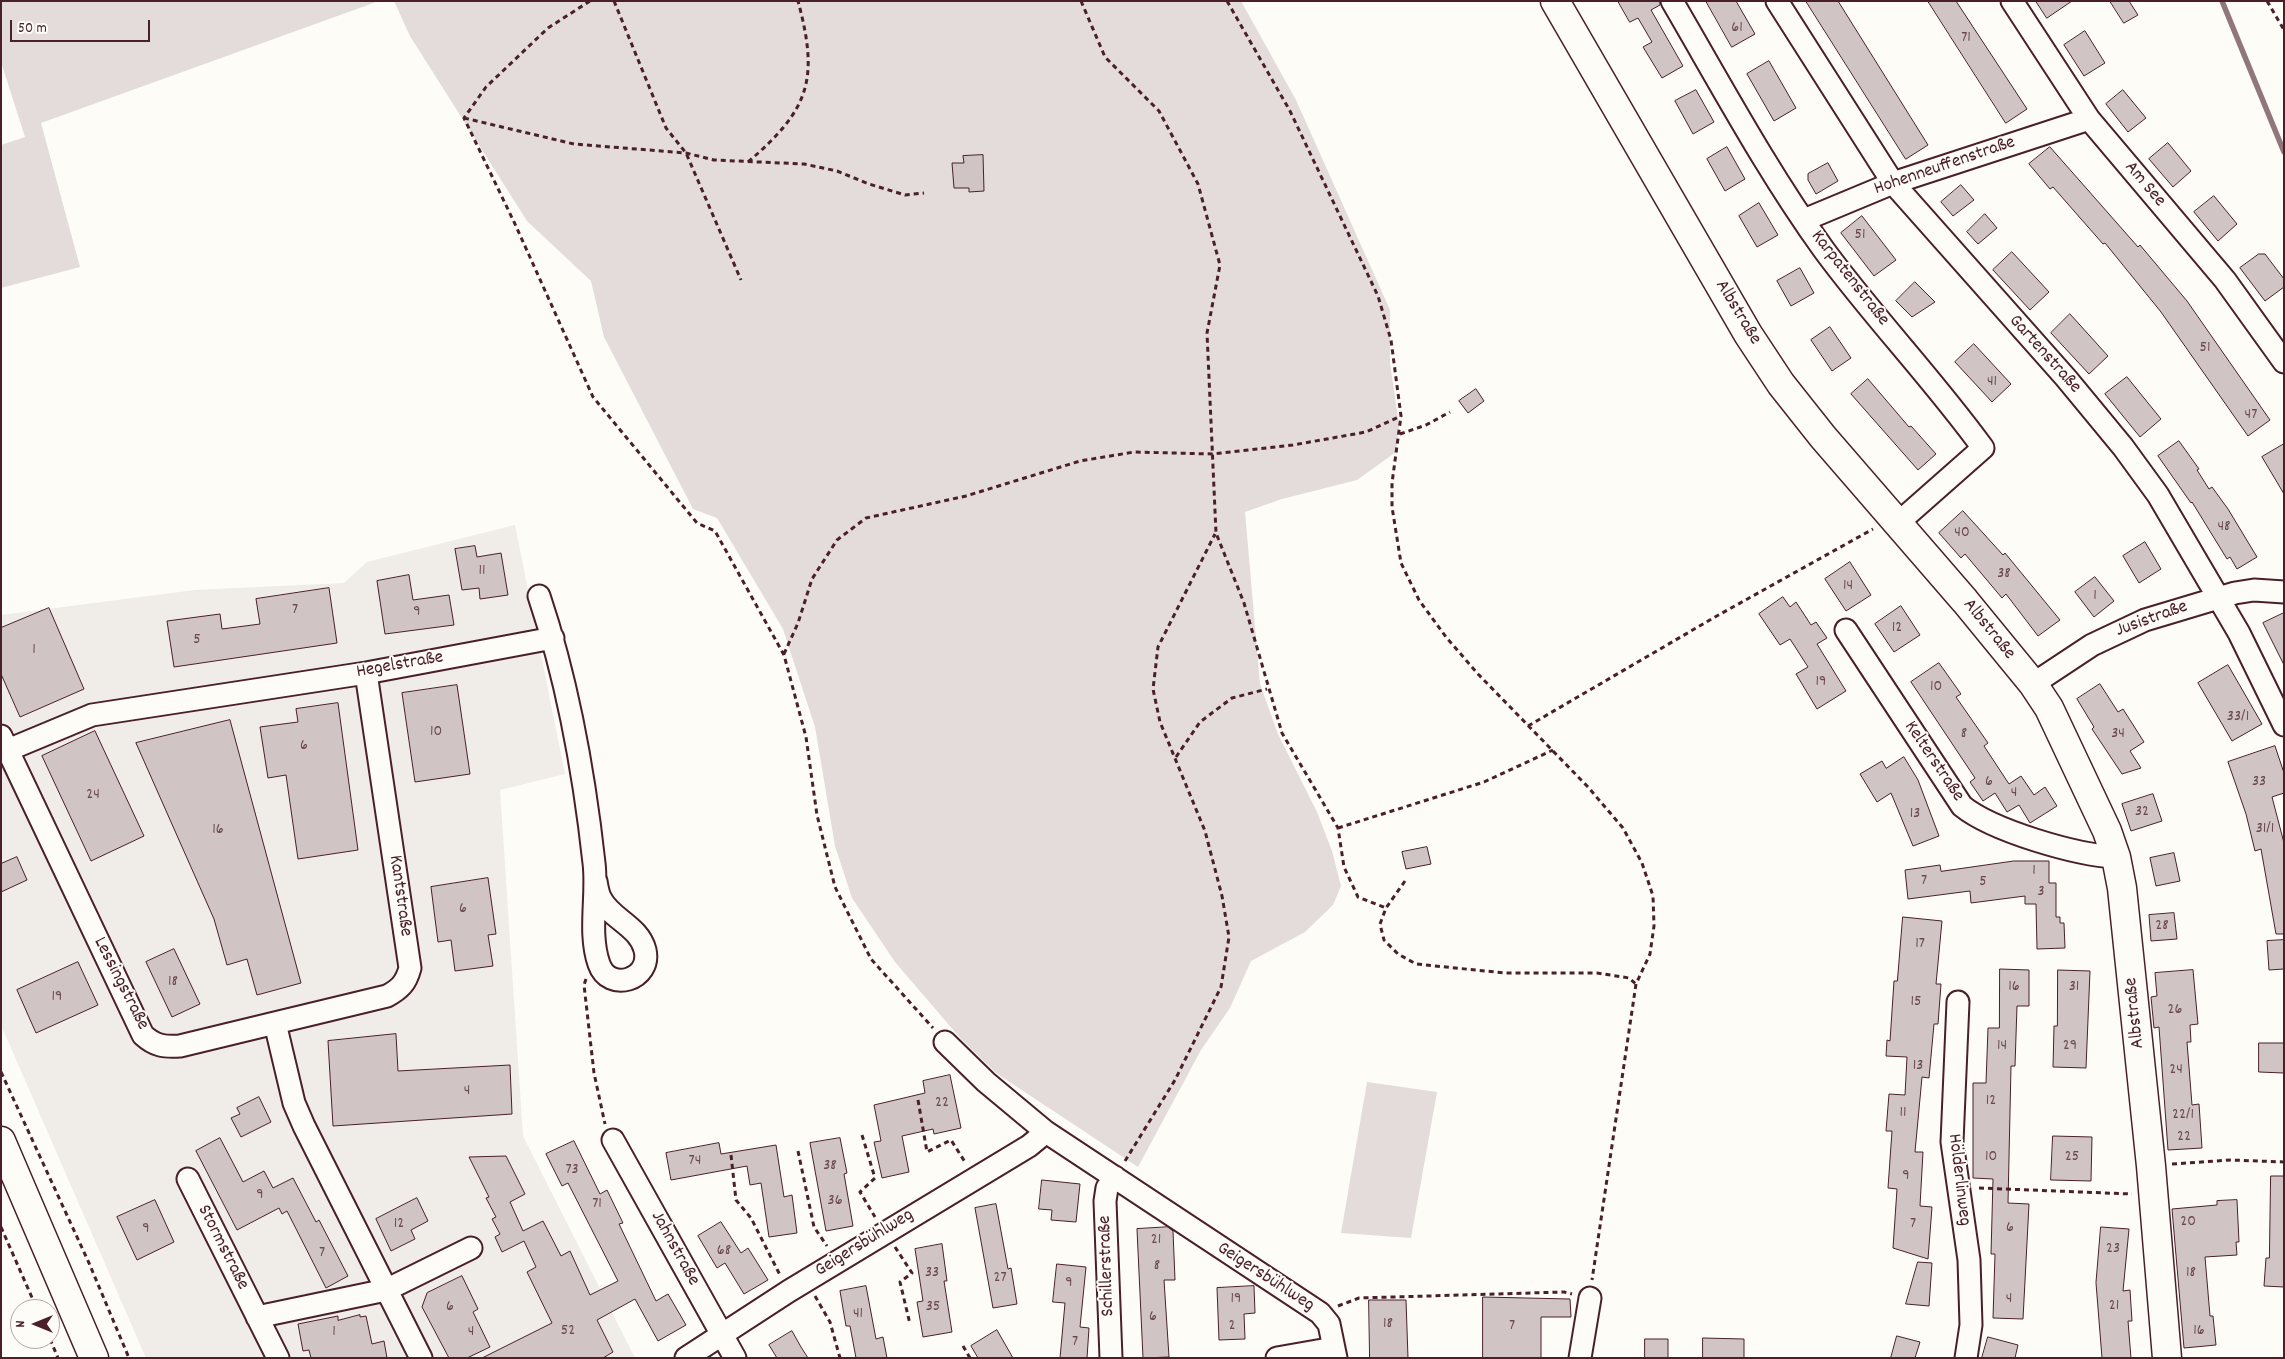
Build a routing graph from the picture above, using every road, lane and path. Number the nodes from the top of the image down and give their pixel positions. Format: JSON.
{"nodes":[{"id":1,"x":590,"y":1,"type":"edge"},
{"id":2,"x":614,"y":1,"type":"edge"},
{"id":3,"x":798,"y":1,"type":"edge"},
{"id":4,"x":1081,"y":1,"type":"edge"},
{"id":5,"x":1227,"y":1,"type":"edge"},
{"id":6,"x":1555,"y":1,"type":"edge"},
{"id":7,"x":1672,"y":1,"type":"edge"},
{"id":8,"x":1777,"y":1,"type":"edge"},
{"id":9,"x":2012,"y":1,"type":"edge"},
{"id":10,"x":2266,"y":1,"type":"edge"},
{"id":11,"x":2284,"y":30,"type":"edge"},
{"id":12,"x":464,"y":118,"type":"junction"},
{"id":13,"x":2089,"y":119,"type":"junction"},
{"id":14,"x":686,"y":153,"type":"junction"},
{"id":15,"x":748,"y":162,"type":"junction"},
{"id":16,"x":1893,"y":183,"type":"junction"},
{"id":17,"x":924,"y":193,"type":"dead end"},
{"id":18,"x":1804,"y":220,"type":"junction"},
{"id":19,"x":741,"y":280,"type":"dead end"},
{"id":20,"x":2284,"y":362,"type":"edge"},
{"id":21,"x":1450,"y":412,"type":"dead end"},
{"id":22,"x":1401,"y":416,"type":"junction"},
{"id":23,"x":1400,"y":434,"type":"junction"},
{"id":24,"x":1213,"y":454,"type":"junction"},
{"id":25,"x":1894,"y":519,"type":"junction"},
{"id":26,"x":1216,"y":533,"type":"junction"},
{"id":27,"x":2284,"y":592,"type":"edge"},
{"id":28,"x":539,"y":596,"type":"dead end"},
{"id":29,"x":2219,"y":597,"type":"junction"},
{"id":30,"x":1846,"y":630,"type":"dead end"},
{"id":31,"x":553,"y":638,"type":"junction"},
{"id":32,"x":784,"y":654,"type":"junction"},
{"id":33,"x":366,"y":673,"type":"junction"},
{"id":34,"x":2033,"y":684,"type":"junction"},
{"id":35,"x":1268,"y":689,"type":"junction"},
{"id":36,"x":1528,"y":726,"type":"junction"},
{"id":37,"x":2284,"y":726,"type":"edge"},
{"id":38,"x":5,"y":743,"type":"edge"},
{"id":39,"x":1553,"y":750,"type":"junction"},
{"id":40,"x":1175,"y":757,"type":"junction"},
{"id":41,"x":1338,"y":828,"type":"junction"},
{"id":42,"x":2116,"y":857,"type":"junction"},
{"id":43,"x":596,"y":881,"type":"junction"},
{"id":44,"x":1405,"y":881,"type":"dead end"},
{"id":45,"x":1386,"y":908,"type":"junction"},
{"id":46,"x":600,"y":969,"type":"junction"},
{"id":47,"x":1636,"y":984,"type":"junction"},
{"id":48,"x":1958,"y":1002,"type":"dead end"},
{"id":49,"x":276,"y":1023,"type":"junction"},
{"id":50,"x":945,"y":1042,"type":"joint"},
{"id":51,"x":1,"y":1072,"type":"edge"},
{"id":52,"x":918,"y":1100,"type":"dead end"},
{"id":53,"x":1046,"y":1132,"type":"junction"},
{"id":54,"x":862,"y":1135,"type":"dead end"},
{"id":55,"x":613,"y":1140,"type":"joint"},
{"id":56,"x":1,"y":1141,"type":"edge"},
{"id":57,"x":798,"y":1151,"type":"dead end"},
{"id":58,"x":731,"y":1155,"type":"dead end"},
{"id":59,"x":2284,"y":1162,"type":"edge"},
{"id":60,"x":2151,"y":1166,"type":"junction"},
{"id":61,"x":974,"y":1178,"type":"junction"},
{"id":62,"x":1115,"y":1178,"type":"junction"},
{"id":63,"x":188,"y":1179,"type":"dead end"},
{"id":64,"x":1958,"y":1187,"type":"junction"},
{"id":65,"x":2154,"y":1194,"type":"junction"},
{"id":66,"x":1,"y":1227,"type":"edge"},
{"id":67,"x":890,"y":1229,"type":"junction"},
{"id":68,"x":471,"y":1248,"type":"dead end"},
{"id":69,"x":838,"y":1261,"type":"junction"},
{"id":70,"x":798,"y":1286,"type":"junction"},
{"id":71,"x":386,"y":1290,"type":"junction"},
{"id":72,"x":1590,"y":1298,"type":"junction"},
{"id":73,"x":33,"y":1299,"type":"edge"},
{"id":74,"x":1335,"y":1307,"type":"dead end"},
{"id":75,"x":257,"y":1318,"type":"junction"},
{"id":76,"x":910,"y":1324,"type":"dead end"},
{"id":77,"x":720,"y":1334,"type":"junction"},
{"id":78,"x":963,"y":1346,"type":"dead end"},
{"id":79,"x":1335,"y":1353,"type":"edge"},
{"id":80,"x":94,"y":1358,"type":"edge"},
{"id":81,"x":129,"y":1358,"type":"edge"},
{"id":82,"x":278,"y":1358,"type":"edge"},
{"id":83,"x":421,"y":1358,"type":"edge"},
{"id":84,"x":686,"y":1358,"type":"edge"},
{"id":85,"x":735,"y":1358,"type":"edge"},
{"id":86,"x":840,"y":1358,"type":"edge"},
{"id":87,"x":970,"y":1358,"type":"edge"},
{"id":88,"x":1111,"y":1358,"type":"edge"},
{"id":89,"x":1277,"y":1358,"type":"edge"},
{"id":90,"x":1580,"y":1358,"type":"edge"},
{"id":91,"x":1966,"y":1358,"type":"edge"},
{"id":92,"x":2167,"y":1358,"type":"edge"}],
"edges":[{"from":1,"to":12,"type":"path"},
{"from":2,"to":14,"type":"path"},
{"from":3,"to":15,"type":"path"},
{"from":4,"to":24,"type":"path"},
{"from":5,"to":22,"type":"path"},
{"from":6,"to":25,"type":"street","name":"Albstraße"},
{"from":7,"to":18,"type":"street","name":"Karpatenstraße"},
{"from":8,"to":16,"type":"street","name":"Gartenstraße"},
{"from":9,"to":13,"type":"street","name":"Am See"},
{"from":10,"to":11,"type":"path"},
{"from":12,"to":14,"type":"path"},
{"from":12,"to":32,"type":"path"},
{"from":13,"to":16,"type":"street","name":"Hohenneuffenstraße"},
{"from":13,"to":20,"type":"street","name":"Am See"},
{"from":14,"to":15,"type":"path"},
{"from":14,"to":19,"type":"path"},
{"from":15,"to":17,"type":"path"},
{"from":16,"to":18,"type":"street","name":"Hohenneuffenstraße"},
{"from":16,"to":29,"type":"street","name":"Gartenstraße"},
{"from":18,"to":25,"type":"street","name":"Karpatenstraße"},
{"from":21,"to":23,"type":"path"},
{"from":22,"to":23,"type":"path"},
{"from":22,"to":24,"type":"path"},
{"from":23,"to":36,"type":"path"},
{"from":24,"to":26,"type":"path"},
{"from":24,"to":32,"type":"path"},
{"from":25,"to":34,"type":"street","name":"Albstraße"},
{"from":25,"to":36,"type":"path"},
{"from":26,"to":35,"type":"path"},
{"from":26,"to":40,"type":"path"},
{"from":27,"to":29,"type":"street","name":"Jusistraße"},
{"from":28,"to":31,"type":"street"},
{"from":29,"to":34,"type":"street","name":"Jusistraße"},
{"from":29,"to":37,"type":"street","name":"Gartenstraße"},
{"from":30,"to":42,"type":"street","name":"Kelterstraße"},
{"from":31,"to":33,"type":"street","name":"Hegelstraße"},
{"from":31,"to":43,"type":"street"},
{"from":32,"to":50,"type":"path"},
{"from":33,"to":38,"type":"street","name":"Hegelstraße"},
{"from":33,"to":49,"type":"street","name":"Kantstraße"},
{"from":34,"to":42,"type":"street","name":"Albstraße"},
{"from":35,"to":40,"type":"path"},
{"from":35,"to":41,"type":"path"},
{"from":36,"to":39,"type":"path"},
{"from":38,"to":49,"type":"street","name":"Lessingstraße"},
{"from":39,"to":41,"type":"path"},
{"from":39,"to":47,"type":"path"},
{"from":40,"to":62,"type":"path"},
{"from":41,"to":45,"type":"path"},
{"from":42,"to":60,"type":"street","name":"Albstraße"},
{"from":43,"to":46,"type":"street"},
{"from":43,"to":46,"type":"street"},
{"from":44,"to":45,"type":"path"},
{"from":45,"to":47,"type":"path"},
{"from":46,"to":55,"type":"path"},
{"from":47,"to":72,"type":"path"},
{"from":48,"to":64,"type":"street","name":"Hölderlinweg"},
{"from":49,"to":71,"type":"street"},
{"from":50,"to":53,"type":"street","name":"Geigersbühlweg"},
{"from":51,"to":81,"type":"path"},
{"from":52,"to":61,"type":"path"},
{"from":53,"to":61,"type":"street","name":"Geigersbühlweg"},
{"from":53,"to":62,"type":"street","name":"Geigersbühlweg"},
{"from":54,"to":67,"type":"path"},
{"from":55,"to":77,"type":"street","name":"Jahnstraße"},
{"from":56,"to":80,"type":"street"},
{"from":57,"to":69,"type":"path"},
{"from":58,"to":70,"type":"path"},
{"from":59,"to":60,"type":"path"},
{"from":60,"to":65,"type":"street","name":"Albstraße"},
{"from":61,"to":67,"type":"street","name":"Geigersbühlweg"},
{"from":62,"to":79,"type":"street","name":"Geigersbühlweg"},
{"from":62,"to":88,"type":"street","name":"Schillerstraße"},
{"from":63,"to":75,"type":"street","name":"Stormstraße"},
{"from":64,"to":65,"type":"path"},
{"from":64,"to":91,"type":"street","name":"Hölderlinweg"},
{"from":65,"to":92,"type":"street","name":"Albstraße"},
{"from":66,"to":73,"type":"path"},
{"from":67,"to":69,"type":"street","name":"Geigersbühlweg"},
{"from":67,"to":76,"type":"path"},
{"from":68,"to":71,"type":"street"},
{"from":69,"to":70,"type":"street","name":"Geigersbühlweg"},
{"from":70,"to":77,"type":"street","name":"Geigersbühlweg"},
{"from":70,"to":86,"type":"path"},
{"from":71,"to":75,"type":"street"},
{"from":71,"to":83,"type":"street"},
{"from":72,"to":74,"type":"path"},
{"from":72,"to":90,"type":"street"},
{"from":75,"to":82,"type":"street","name":"Stormstraße"},
{"from":77,"to":84,"type":"street","name":"Geigersbühlweg"},
{"from":77,"to":85,"type":"street","name":"Jahnstraße"},
{"from":78,"to":87,"type":"path"},
{"from":79,"to":89,"type":"street"}]}
